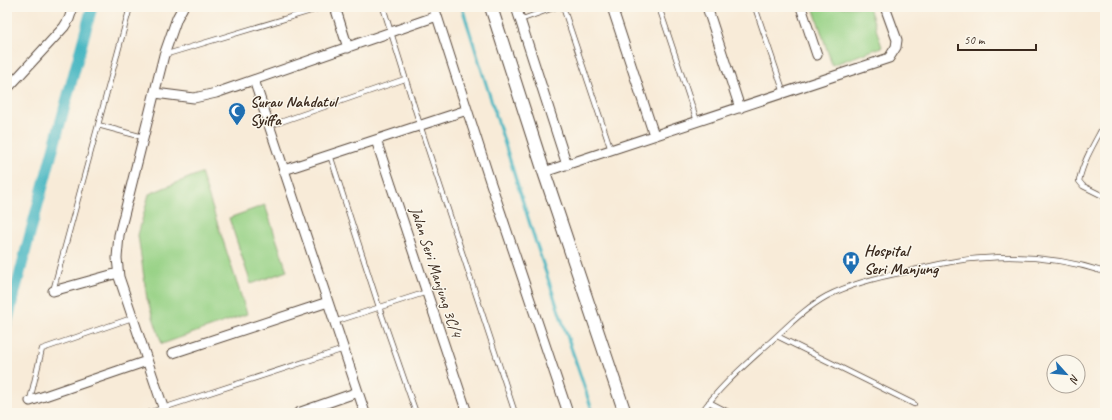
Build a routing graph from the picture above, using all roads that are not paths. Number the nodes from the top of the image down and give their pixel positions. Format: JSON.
{"nodes":[{"id":1,"x":73,"y":7,"type":"edge"},
{"id":2,"x":130,"y":7,"type":"edge"},
{"id":3,"x":183,"y":7,"type":"edge"},
{"id":4,"x":324,"y":7,"type":"edge"},
{"id":5,"x":335,"y":7,"type":"edge"},
{"id":6,"x":383,"y":7,"type":"edge"},
{"id":7,"x":491,"y":7,"type":"edge"},
{"id":8,"x":516,"y":7,"type":"edge"},
{"id":9,"x":556,"y":7,"type":"edge"},
{"id":10,"x":563,"y":7,"type":"edge"},
{"id":11,"x":612,"y":7,"type":"edge"},
{"id":12,"x":659,"y":7,"type":"edge"},
{"id":13,"x":707,"y":7,"type":"edge"},
{"id":14,"x":755,"y":7,"type":"edge"},
{"id":15,"x":801,"y":7,"type":"edge"},
{"id":16,"x":885,"y":7,"type":"edge"},
{"id":17,"x":435,"y":11,"type":"edge"},
{"id":18,"x":520,"y":20,"type":"junction"},
{"id":19,"x":391,"y":32,"type":"junction"},
{"id":20,"x":348,"y":48,"type":"junction"},
{"id":21,"x":164,"y":55,"type":"junction"},
{"id":22,"x":817,"y":55,"type":"dead end"},
{"id":23,"x":405,"y":79,"type":"junction"},
{"id":24,"x":254,"y":80,"type":"junction"},
{"id":25,"x":7,"y":89,"type":"edge"},
{"id":26,"x":155,"y":93,"type":"junction"},
{"id":27,"x":784,"y":94,"type":"junction"},
{"id":28,"x":740,"y":108,"type":"junction"},
{"id":29,"x":467,"y":110,"type":"junction"},
{"id":30,"x":697,"y":122,"type":"junction"},
{"id":31,"x":1105,"y":123,"type":"edge"},
{"id":32,"x":98,"y":125,"type":"junction"},
{"id":33,"x":420,"y":125,"type":"junction"},
{"id":34,"x":269,"y":126,"type":"junction"},
{"id":35,"x":654,"y":135,"type":"junction"},
{"id":36,"x":144,"y":137,"type":"junction"},
{"id":37,"x":376,"y":140,"type":"junction"},
{"id":38,"x":611,"y":150,"type":"junction"},
{"id":39,"x":330,"y":154,"type":"junction"},
{"id":40,"x":567,"y":165,"type":"junction"},
{"id":41,"x":284,"y":170,"type":"junction"},
{"id":42,"x":544,"y":172,"type":"junction"},
{"id":43,"x":1105,"y":197,"type":"edge"},
{"id":44,"x":1105,"y":272,"type":"edge"},
{"id":45,"x":118,"y":273,"type":"junction"},
{"id":46,"x":53,"y":291,"type":"joint"},
{"id":47,"x":427,"y":292,"type":"junction"},
{"id":48,"x":328,"y":302,"type":"junction"},
{"id":49,"x":379,"y":307,"type":"junction"},
{"id":50,"x":132,"y":318,"type":"junction"},
{"id":51,"x":334,"y":322,"type":"junction"},
{"id":52,"x":777,"y":336,"type":"junction"},
{"id":53,"x":344,"y":349,"type":"junction"},
{"id":54,"x":173,"y":353,"type":"dead end"},
{"id":55,"x":147,"y":361,"type":"junction"},
{"id":56,"x":358,"y":392,"type":"junction"},
{"id":57,"x":30,"y":401,"type":"joint"},
{"id":58,"x":708,"y":402,"type":"junction"},
{"id":59,"x":914,"y":404,"type":"dead end"},
{"id":60,"x":164,"y":411,"type":"edge"},
{"id":61,"x":148,"y":413,"type":"edge"},
{"id":62,"x":298,"y":413,"type":"edge"},
{"id":63,"x":365,"y":413,"type":"edge"},
{"id":64,"x":416,"y":413,"type":"edge"},
{"id":65,"x":467,"y":413,"type":"edge"},
{"id":66,"x":515,"y":413,"type":"edge"},
{"id":67,"x":568,"y":413,"type":"edge"},
{"id":68,"x":625,"y":413,"type":"edge"},
{"id":69,"x":701,"y":413,"type":"edge"},
{"id":70,"x":730,"y":413,"type":"edge"}],
"edges":[{"from":1,"to":25,"type":"street"},
{"from":2,"to":32,"type":"lane"},
{"from":3,"to":21,"type":"street"},
{"from":4,"to":21,"type":"lane"},
{"from":5,"to":20,"type":"street"},
{"from":6,"to":19,"type":"lane"},
{"from":7,"to":42,"type":"street"},
{"from":8,"to":18,"type":"street"},
{"from":9,"to":18,"type":"lane"},
{"from":10,"to":38,"type":"lane"},
{"from":11,"to":35,"type":"street"},
{"from":12,"to":30,"type":"lane"},
{"from":13,"to":28,"type":"street"},
{"from":14,"to":27,"type":"lane"},
{"from":15,"to":22,"type":"street"},
{"from":16,"to":27,"type":"street"},
{"from":17,"to":19,"type":"street"},
{"from":17,"to":29,"type":"street"},
{"from":18,"to":40,"type":"street"},
{"from":19,"to":20,"type":"street"},
{"from":19,"to":23,"type":"lane"},
{"from":20,"to":24,"type":"street"},
{"from":21,"to":26,"type":"street"},
{"from":23,"to":33,"type":"lane"},
{"from":23,"to":34,"type":"lane"},
{"from":24,"to":26,"type":"street"},
{"from":24,"to":34,"type":"street"},
{"from":26,"to":36,"type":"street"},
{"from":27,"to":28,"type":"street"},
{"from":28,"to":30,"type":"street"},
{"from":29,"to":33,"type":"street"},
{"from":29,"to":67,"type":"street"},
{"from":30,"to":35,"type":"street"},
{"from":31,"to":43,"type":"lane"},
{"from":32,"to":36,"type":"lane"},
{"from":32,"to":46,"type":"lane"},
{"from":33,"to":37,"type":"street"},
{"from":33,"to":66,"type":"lane"},
{"from":34,"to":41,"type":"street"},
{"from":35,"to":38,"type":"street"},
{"from":36,"to":45,"type":"street"},
{"from":37,"to":39,"type":"street"},
{"from":37,"to":47,"type":"street","name":"Jalan Seri Manjung 3C/4"},
{"from":38,"to":40,"type":"street"},
{"from":39,"to":41,"type":"street"},
{"from":39,"to":49,"type":"lane"},
{"from":40,"to":42,"type":"street"},
{"from":41,"to":48,"type":"street"},
{"from":42,"to":68,"type":"street"},
{"from":44,"to":52,"type":"lane"},
{"from":45,"to":46,"type":"street"},
{"from":45,"to":50,"type":"street"},
{"from":47,"to":49,"type":"lane"},
{"from":47,"to":65,"type":"street","name":"Jalan Seri Manjung 3C/4"},
{"from":48,"to":51,"type":"street"},
{"from":48,"to":54,"type":"street"},
{"from":49,"to":51,"type":"lane"},
{"from":49,"to":64,"type":"lane"},
{"from":50,"to":55,"type":"street"},
{"from":50,"to":57,"type":"lane"},
{"from":51,"to":53,"type":"street"},
{"from":52,"to":58,"type":"lane"},
{"from":52,"to":59,"type":"lane"},
{"from":53,"to":56,"type":"street"},
{"from":53,"to":60,"type":"lane"},
{"from":55,"to":57,"type":"street"},
{"from":55,"to":60,"type":"street"},
{"from":56,"to":62,"type":"street"},
{"from":56,"to":63,"type":"street"},
{"from":58,"to":69,"type":"lane"},
{"from":58,"to":70,"type":"lane"},
{"from":60,"to":61,"type":"lane"}]}
